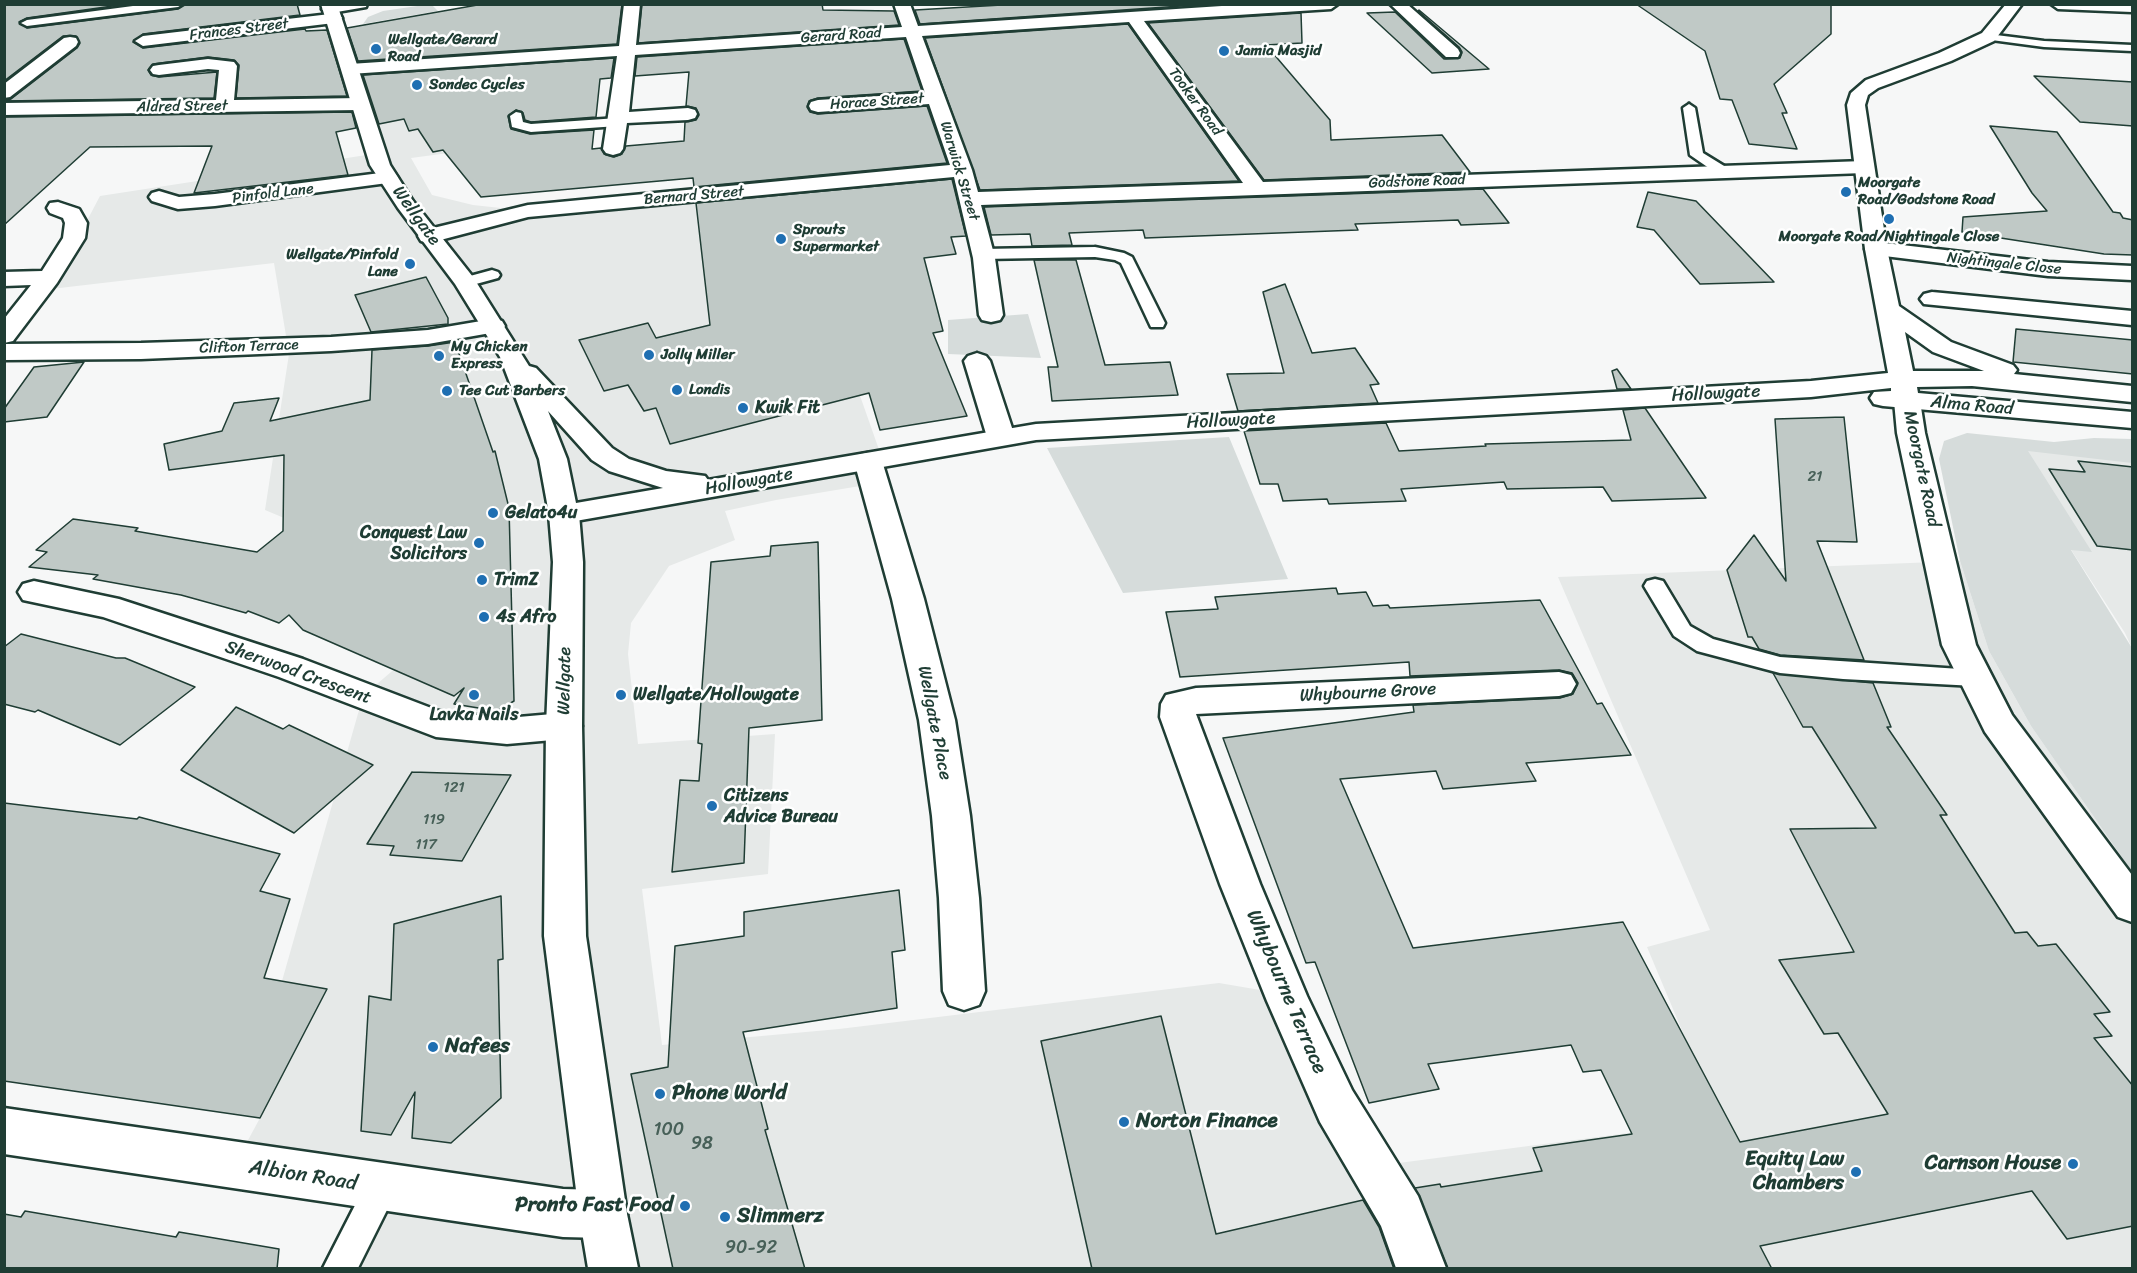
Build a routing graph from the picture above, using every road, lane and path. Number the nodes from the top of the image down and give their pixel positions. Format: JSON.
{"nodes":[{"id":1,"x":178,"y":4,"type":"edge"},
{"id":2,"x":360,"y":4,"type":"edge"},
{"id":3,"x":632,"y":4,"type":"edge"},
{"id":4,"x":902,"y":4,"type":"edge"},
{"id":5,"x":1331,"y":4,"type":"edge"},
{"id":6,"x":1397,"y":4,"type":"edge"},
{"id":7,"x":2058,"y":4,"type":"edge"},
{"id":8,"x":2011,"y":5,"type":"edge"},
{"id":9,"x":2133,"y":7,"type":"edge"},
{"id":10,"x":331,"y":10,"type":"edge"},
{"id":11,"x":1133,"y":17,"type":"junction"},
{"id":12,"x":27,"y":23,"type":"dead end"},
{"id":13,"x":911,"y":31,"type":"junction"},
{"id":14,"x":1988,"y":37,"type":"junction"},
{"id":15,"x":143,"y":41,"type":"dead end"},
{"id":16,"x":70,"y":42,"type":"dead end"},
{"id":17,"x":2133,"y":48,"type":"edge"},
{"id":18,"x":625,"y":50,"type":"junction"},
{"id":19,"x":1452,"y":53,"type":"dead end"},
{"id":20,"x":350,"y":69,"type":"junction"},
{"id":21,"x":159,"y":70,"type":"dead end"},
{"id":22,"x":4,"y":93,"type":"edge"},
{"id":23,"x":936,"y":98,"type":"junction"},
{"id":24,"x":358,"y":104,"type":"junction"},
{"id":25,"x":222,"y":106,"type":"junction"},
{"id":26,"x":818,"y":106,"type":"dead end"},
{"id":27,"x":1689,"y":108,"type":"dead end"},
{"id":28,"x":4,"y":109,"type":"edge"},
{"id":29,"x":688,"y":114,"type":"dead end"},
{"id":30,"x":516,"y":116,"type":"dead end"},
{"id":31,"x":619,"y":120,"type":"junction"},
{"id":32,"x":613,"y":149,"type":"dead end"},
{"id":33,"x":1864,"y":167,"type":"junction"},
{"id":34,"x":962,"y":170,"type":"junction"},
{"id":35,"x":1724,"y":172,"type":"junction"},
{"id":36,"x":388,"y":178,"type":"junction"},
{"id":37,"x":1257,"y":188,"type":"junction"},
{"id":38,"x":159,"y":197,"type":"dead end"},
{"id":39,"x":970,"y":199,"type":"junction"},
{"id":40,"x":58,"y":208,"type":"dead end"},
{"id":41,"x":429,"y":236,"type":"junction"},
{"id":42,"x":1876,"y":249,"type":"junction"},
{"id":43,"x":983,"y":254,"type":"junction"},
{"id":44,"x":2006,"y":265,"type":"junction"},
{"id":45,"x":2133,"y":273,"type":"edge"},
{"id":46,"x":492,"y":275,"type":"dead end"},
{"id":47,"x":48,"y":278,"type":"junction"},
{"id":48,"x":4,"y":279,"type":"edge"},
{"id":49,"x":465,"y":282,"type":"junction"},
{"id":50,"x":1932,"y":299,"type":"dead end"},
{"id":51,"x":2030,"y":308,"type":"junction"},
{"id":52,"x":1888,"y":309,"type":"junction"},
{"id":53,"x":991,"y":315,"type":"dead end"},
{"id":54,"x":2133,"y":318,"type":"edge"},
{"id":55,"x":1157,"y":323,"type":"dead end"},
{"id":56,"x":493,"y":326,"type":"junction"},
{"id":57,"x":4,"y":336,"type":"edge"},
{"id":58,"x":4,"y":352,"type":"edge"},
{"id":59,"x":513,"y":357,"type":"junction"},
{"id":60,"x":977,"y":361,"type":"dead end"},
{"id":61,"x":2069,"y":387,"type":"junction"},
{"id":62,"x":1812,"y":389,"type":"joint"},
{"id":63,"x":1905,"y":390,"type":"junction"},
{"id":64,"x":2133,"y":394,"type":"edge"},
{"id":65,"x":2133,"y":420,"type":"edge"},
{"id":66,"x":1001,"y":437,"type":"junction"},
{"id":67,"x":868,"y":461,"type":"junction"},
{"id":68,"x":730,"y":486,"type":"junction"},
{"id":69,"x":564,"y":514,"type":"junction"},
{"id":70,"x":1654,"y":586,"type":"dead end"},
{"id":71,"x":34,"y":592,"type":"dead end"},
{"id":72,"x":1976,"y":678,"type":"junction"},
{"id":73,"x":1558,"y":684,"type":"dead end"},
{"id":74,"x":1179,"y":704,"type":"joint"},
{"id":75,"x":564,"y":726,"type":"junction"},
{"id":76,"x":2133,"y":905,"type":"edge"},
{"id":77,"x":964,"y":991,"type":"dead end"},
{"id":78,"x":4,"y":1131,"type":"edge"},
{"id":79,"x":382,"y":1188,"type":"junction"},
{"id":80,"x":603,"y":1214,"type":"junction"},
{"id":81,"x":340,"y":1269,"type":"edge"},
{"id":82,"x":613,"y":1269,"type":"edge"},
{"id":83,"x":1421,"y":1269,"type":"edge"}],
"edges":[{"from":1,"to":12,"type":"lane"},
{"from":2,"to":10,"type":"street","name":"Frances Street"},
{"from":3,"to":18,"type":"street"},
{"from":4,"to":13,"type":"street","name":"Warwick Street"},
{"from":5,"to":11,"type":"street","name":"Gerard Road"},
{"from":6,"to":19,"type":"street"},
{"from":7,"to":9,"type":"street"},
{"from":8,"to":14,"type":"street","name":"Moorgate Road"},
{"from":10,"to":15,"type":"street","name":"Frances Street"},
{"from":10,"to":20,"type":"street","name":"Wellgate"},
{"from":11,"to":13,"type":"street","name":"Gerard Road"},
{"from":11,"to":37,"type":"street","name":"Tooker Road"},
{"from":13,"to":18,"type":"street","name":"Gerard Road"},
{"from":13,"to":23,"type":"street","name":"Warwick Street"},
{"from":14,"to":17,"type":"lane"},
{"from":14,"to":33,"type":"street","name":"Moorgate Road"},
{"from":16,"to":22,"type":"street"},
{"from":18,"to":20,"type":"street","name":"Gerard Road"},
{"from":18,"to":31,"type":"street"},
{"from":20,"to":24,"type":"street","name":"Wellgate"},
{"from":21,"to":25,"type":"street"},
{"from":23,"to":26,"type":"street","name":"Horace Street"},
{"from":23,"to":34,"type":"street","name":"Warwick Street"},
{"from":24,"to":25,"type":"street","name":"Aldred Street"},
{"from":24,"to":36,"type":"street","name":"Wellgate"},
{"from":25,"to":28,"type":"street","name":"Aldred Street"},
{"from":27,"to":35,"type":"lane"},
{"from":29,"to":31,"type":"street"},
{"from":30,"to":31,"type":"lane"},
{"from":31,"to":32,"type":"street"},
{"from":33,"to":35,"type":"street","name":"Godstone Road"},
{"from":33,"to":42,"type":"street","name":"Moorgate Road"},
{"from":34,"to":39,"type":"street","name":"Warwick Street"},
{"from":34,"to":41,"type":"street","name":"Bernard Street"},
{"from":35,"to":37,"type":"street","name":"Godstone Road"},
{"from":36,"to":38,"type":"street","name":"Pinfold Lane"},
{"from":36,"to":41,"type":"street","name":"Wellgate"},
{"from":37,"to":39,"type":"street","name":"Godstone Road"},
{"from":39,"to":43,"type":"street","name":"Warwick Street"},
{"from":40,"to":47,"type":"street"},
{"from":41,"to":49,"type":"street","name":"Wellgate"},
{"from":42,"to":44,"type":"street","name":"Nightingale Close"},
{"from":42,"to":52,"type":"street","name":"Moorgate Road"},
{"from":43,"to":53,"type":"street","name":"Warwick Street"},
{"from":43,"to":55,"type":"lane"},
{"from":44,"to":45,"type":"street","name":"Nightingale Close"},
{"from":44,"to":51,"type":"street"},
{"from":46,"to":49,"type":"lane"},
{"from":47,"to":48,"type":"street"},
{"from":47,"to":57,"type":"street"},
{"from":49,"to":56,"type":"street","name":"Wellgate"},
{"from":50,"to":51,"type":"street"},
{"from":51,"to":54,"type":"street"},
{"from":52,"to":61,"type":"street"},
{"from":52,"to":63,"type":"street","name":"Moorgate Road"},
{"from":56,"to":58,"type":"street","name":"Clifton Terrace"},
{"from":56,"to":59,"type":"street","name":"Wellgate"},
{"from":59,"to":68,"type":"street"},
{"from":59,"to":69,"type":"street","name":"Wellgate"},
{"from":60,"to":66,"type":"street"},
{"from":61,"to":63,"type":"street","name":"Alma Road"},
{"from":61,"to":64,"type":"street","name":"Alma Road"},
{"from":62,"to":63,"type":"street","name":"Alma Road"},
{"from":62,"to":66,"type":"street","name":"Hollowgate"},
{"from":63,"to":65,"type":"street","name":"Alma Road"},
{"from":63,"to":72,"type":"street","name":"Moorgate Road"},
{"from":66,"to":67,"type":"street","name":"Hollowgate"},
{"from":67,"to":68,"type":"street","name":"Hollowgate"},
{"from":67,"to":77,"type":"street","name":"Wellgate Place"},
{"from":68,"to":69,"type":"street","name":"Hollowgate"},
{"from":69,"to":75,"type":"street","name":"Wellgate"},
{"from":70,"to":72,"type":"lane"},
{"from":71,"to":75,"type":"street","name":"Sherwood Crescent"},
{"from":72,"to":76,"type":"street","name":"Moorgate Road"},
{"from":73,"to":74,"type":"street","name":"Whybourne Grove"},
{"from":74,"to":83,"type":"street","name":"Whybourne Terrace"},
{"from":75,"to":80,"type":"street","name":"Wellgate"},
{"from":78,"to":79,"type":"street","name":"Albion Road"},
{"from":79,"to":80,"type":"street","name":"Albion Road"},
{"from":79,"to":81,"type":"lane"},
{"from":80,"to":82,"type":"street","name":"Wellgate"}]}
